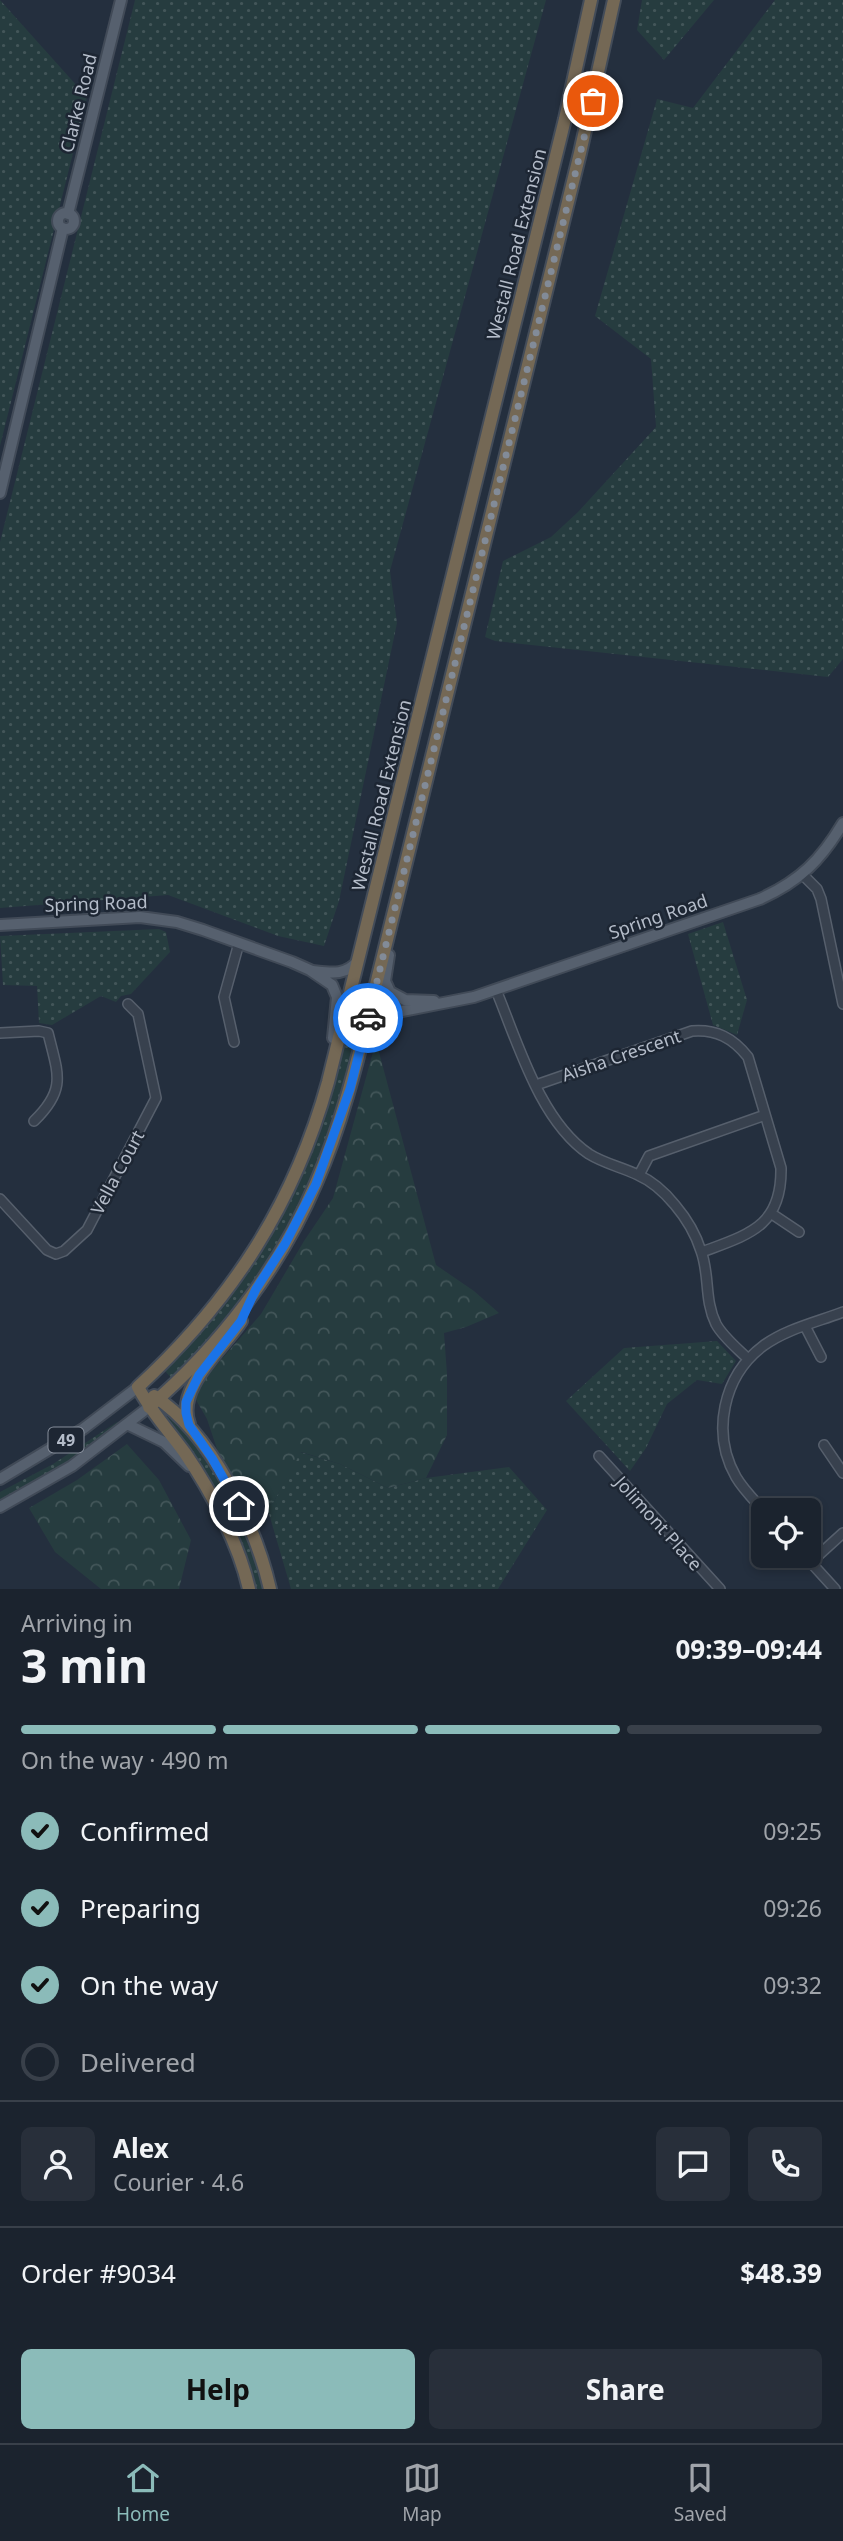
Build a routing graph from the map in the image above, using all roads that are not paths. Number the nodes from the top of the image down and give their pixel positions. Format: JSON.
{"nodes":[{"id":1,"x":121,"y":0,"type":"edge"},
{"id":2,"x":591,"y":0,"type":"edge"},
{"id":3,"x":614,"y":0,"type":"edge"},
{"id":4,"x":0,"y":493,"type":"edge"},
{"id":5,"x":843,"y":823,"type":"edge"},
{"id":6,"x":803,"y":875,"type":"junction"},
{"id":7,"x":397,"y":900,"type":"junction"},
{"id":8,"x":0,"y":925,"type":"edge"},
{"id":9,"x":239,"y":943,"type":"junction"},
{"id":10,"x":358,"y":961,"type":"junction"},
{"id":11,"x":310,"y":970,"type":"junction"},
{"id":12,"x":496,"y":990,"type":"junction"},
{"id":13,"x":458,"y":1001,"type":"junction"},
{"id":14,"x":128,"y":1004,"type":"dead end"},
{"id":15,"x":843,"y":1004,"type":"edge"},
{"id":16,"x":366,"y":1027,"type":"junction"},
{"id":17,"x":0,"y":1033,"type":"edge"},
{"id":18,"x":234,"y":1042,"type":"dead end"},
{"id":19,"x":536,"y":1085,"type":"junction"},
{"id":20,"x":765,"y":1115,"type":"junction"},
{"id":21,"x":34,"y":1121,"type":"dead end"},
{"id":22,"x":317,"y":1123,"type":"junction"},
{"id":23,"x":639,"y":1175,"type":"junction"},
{"id":24,"x":0,"y":1199,"type":"edge"},
{"id":25,"x":772,"y":1214,"type":"junction"},
{"id":26,"x":799,"y":1232,"type":"dead end"},
{"id":27,"x":702,"y":1252,"type":"junction"},
{"id":28,"x":256,"y":1289,"type":"junction"},
{"id":29,"x":843,"y":1312,"type":"edge"},
{"id":30,"x":806,"y":1326,"type":"junction"},
{"id":31,"x":821,"y":1357,"type":"dead end"},
{"id":32,"x":748,"y":1359,"type":"junction"},
{"id":33,"x":138,"y":1387,"type":"junction"},
{"id":34,"x":154,"y":1404,"type":"junction"},
{"id":35,"x":129,"y":1425,"type":"junction"},
{"id":36,"x":191,"y":1429,"type":"junction"},
{"id":37,"x":824,"y":1446,"type":"dead end"},
{"id":38,"x":599,"y":1456,"type":"dead end"},
{"id":39,"x":843,"y":1474,"type":"edge"},
{"id":40,"x":201,"y":1478,"type":"junction"},
{"id":41,"x":0,"y":1479,"type":"edge"},
{"id":42,"x":753,"y":1498,"type":"edge"},
{"id":43,"x":0,"y":1507,"type":"edge"},
{"id":44,"x":843,"y":1532,"type":"edge"},
{"id":45,"x":821,"y":1549,"type":"edge"},
{"id":46,"x":816,"y":1568,"type":"edge"},
{"id":47,"x":249,"y":1589,"type":"edge"},
{"id":48,"x":270,"y":1589,"type":"edge"},
{"id":49,"x":720,"y":1589,"type":"edge"},
{"id":50,"x":835,"y":1589,"type":"edge"}],
"edges":[{"from":1,"to":4,"type":"main road","name":"Clarke Road"},
{"from":2,"to":10,"type":"highway","name":"Westall Road Extension","number":"49"},
{"from":3,"to":7,"type":"highway","number":"49"},
{"from":5,"to":6,"type":"main road","name":"Spring Road"},
{"from":6,"to":12,"type":"main road","name":"Spring Road"},
{"from":6,"to":15,"type":"street"},
{"from":7,"to":13,"type":"main road","name":"Spring Road"},
{"from":7,"to":16,"type":"highway","number":"49"},
{"from":8,"to":9,"type":"main road","name":"Spring Road"},
{"from":9,"to":11,"type":"main road","name":"Spring Road"},
{"from":9,"to":18,"type":"street"},
{"from":10,"to":11,"type":"main road","name":"Spring Road"},
{"from":10,"to":22,"type":"highway","name":"Westall Road Extension","number":"49"},
{"from":11,"to":22,"type":"main road","name":"Spring Road"},
{"from":12,"to":13,"type":"main road","name":"Spring Road"},
{"from":12,"to":19,"type":"street"},
{"from":13,"to":16,"type":"main road","name":"Spring Road"},
{"from":14,"to":24,"type":"street","name":"Vella Court"},
{"from":16,"to":28,"type":"highway","number":"49"},
{"from":17,"to":21,"type":"street"},
{"from":19,"to":20,"type":"street","name":"Aisha Crescent"},
{"from":19,"to":23,"type":"street"},
{"from":20,"to":23,"type":"street"},
{"from":20,"to":25,"type":"street","name":"Aisha Crescent"},
{"from":22,"to":33,"type":"highway","name":"Westall Road Extension","number":"49"},
{"from":23,"to":27,"type":"street"},
{"from":25,"to":26,"type":"street"},
{"from":25,"to":27,"type":"street"},
{"from":27,"to":32,"type":"street"},
{"from":28,"to":34,"type":"highway","number":"49"},
{"from":28,"to":36,"type":"highway"},
{"from":29,"to":30,"type":"street"},
{"from":30,"to":31,"type":"street"},
{"from":30,"to":32,"type":"street"},
{"from":32,"to":42,"type":"street"},
{"from":33,"to":34,"type":"highway"},
{"from":33,"to":41,"type":"main road","name":"Westall Road Extension","number":"49"},
{"from":34,"to":35,"type":"main road","number":"49"},
{"from":34,"to":36,"type":"highway"},
{"from":34,"to":40,"type":"highway"},
{"from":35,"to":40,"type":"main road"},
{"from":35,"to":43,"type":"main road","number":"49"},
{"from":36,"to":48,"type":"highway"},
{"from":37,"to":39,"type":"street"},
{"from":38,"to":49,"type":"street","name":"Jolimont Place"},
{"from":40,"to":47,"type":"highway"},
{"from":44,"to":45,"type":"street"},
{"from":46,"to":50,"type":"street"}]}
